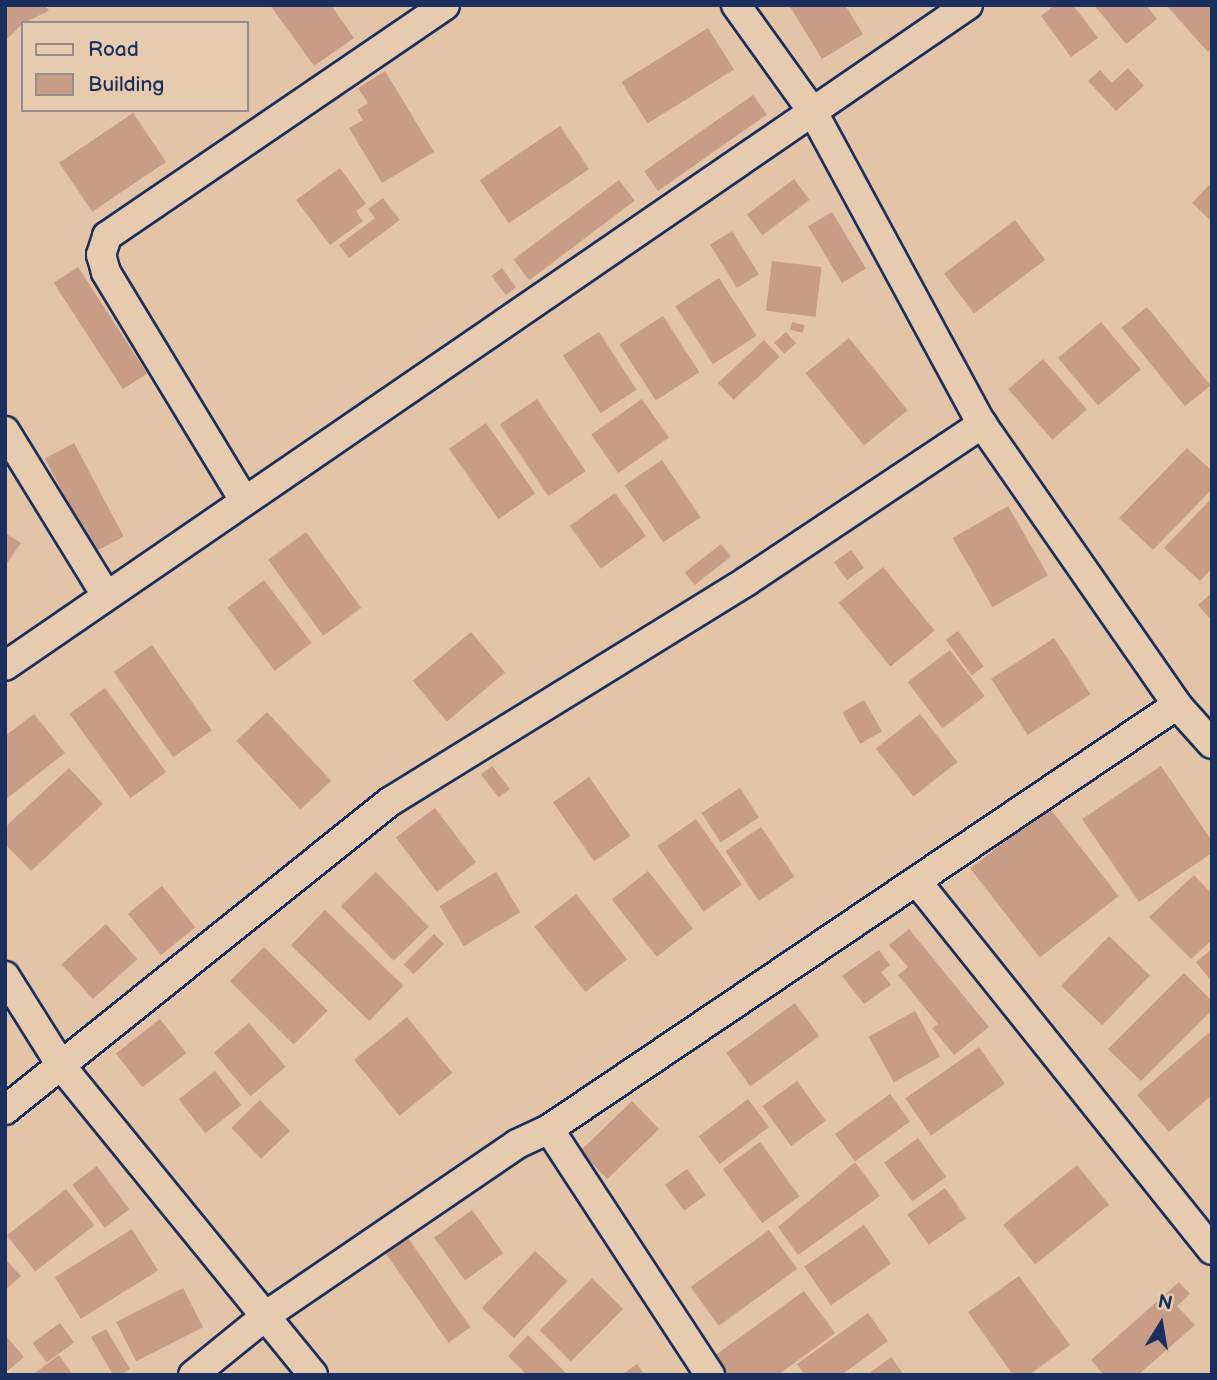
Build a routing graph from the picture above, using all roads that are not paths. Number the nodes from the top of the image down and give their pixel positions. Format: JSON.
{"nodes":[{"id":1,"x":445,"y":5,"type":"edge"},
{"id":2,"x":736,"y":5,"type":"edge"},
{"id":3,"x":968,"y":5,"type":"edge"},
{"id":4,"x":813,"y":112,"type":"junction"},
{"id":5,"x":982,"y":424,"type":"junction"},
{"id":6,"x":5,"y":432,"type":"edge"},
{"id":7,"x":242,"y":497,"type":"junction"},
{"id":8,"x":104,"y":592,"type":"junction"},
{"id":9,"x":5,"y":666,"type":"edge"},
{"id":10,"x":1177,"y":705,"type":"junction"},
{"id":11,"x":1212,"y":744,"type":"edge"},
{"id":12,"x":918,"y":883,"type":"junction"},
{"id":13,"x":5,"y":976,"type":"edge"},
{"id":14,"x":62,"y":1067,"type":"junction"},
{"id":15,"x":5,"y":1110,"type":"edge"},
{"id":16,"x":549,"y":1129,"type":"junction"},
{"id":17,"x":1212,"y":1250,"type":"edge"},
{"id":18,"x":268,"y":1314,"type":"junction"},
{"id":19,"x":193,"y":1375,"type":"edge"},
{"id":20,"x":313,"y":1375,"type":"edge"},
{"id":21,"x":710,"y":1375,"type":"edge"}],
"edges":[{"from":1,"to":7,"type":"street"},
{"from":2,"to":4,"type":"street"},
{"from":3,"to":4,"type":"street"},
{"from":4,"to":5,"type":"street"},
{"from":4,"to":7,"type":"street"},
{"from":5,"to":10,"type":"street"},
{"from":5,"to":14,"type":"street"},
{"from":6,"to":8,"type":"street"},
{"from":7,"to":8,"type":"street"},
{"from":8,"to":9,"type":"street"},
{"from":10,"to":11,"type":"street"},
{"from":10,"to":12,"type":"street"},
{"from":12,"to":16,"type":"street"},
{"from":12,"to":17,"type":"street"},
{"from":13,"to":14,"type":"street"},
{"from":14,"to":15,"type":"street"},
{"from":14,"to":18,"type":"street"},
{"from":16,"to":18,"type":"street"},
{"from":16,"to":21,"type":"street"},
{"from":18,"to":19,"type":"street"},
{"from":18,"to":20,"type":"street"}]}
